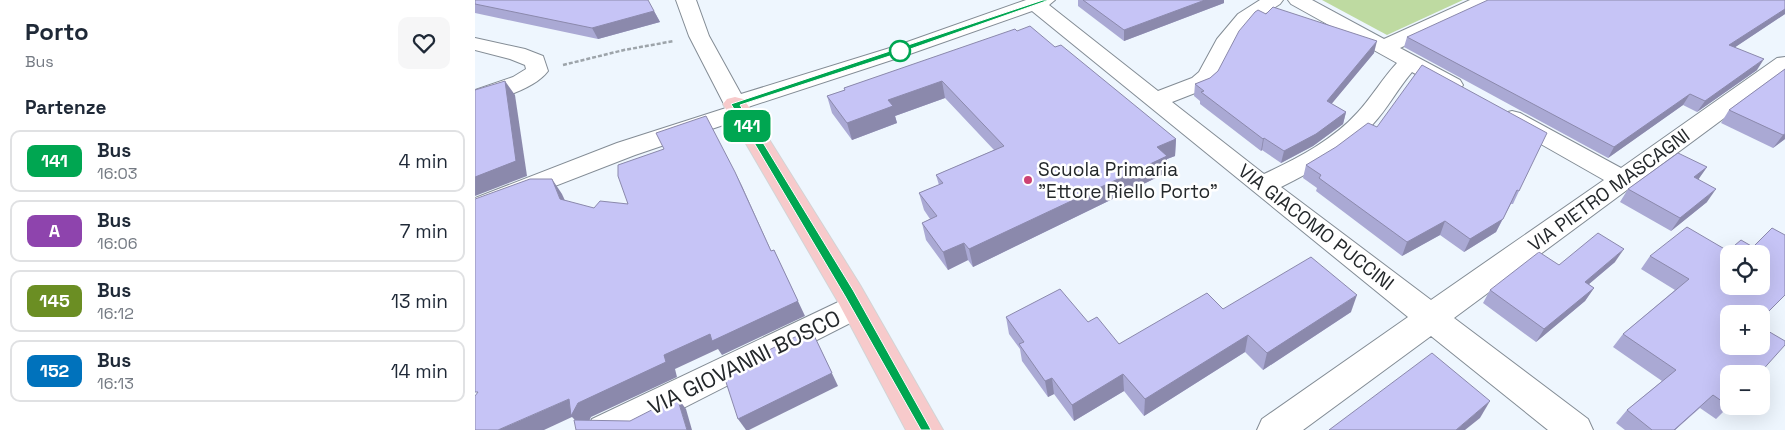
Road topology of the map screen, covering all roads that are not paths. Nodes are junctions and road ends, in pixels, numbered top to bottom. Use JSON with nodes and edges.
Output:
{"nodes":[{"id":1,"x":686,"y":0,"type":"edge"},
{"id":2,"x":1273,"y":0,"type":"edge"},
{"id":3,"x":1298,"y":0,"type":"edge"},
{"id":4,"x":1486,"y":0,"type":"edge"},
{"id":5,"x":1040,"y":2,"type":"edge"},
{"id":6,"x":475,"y":44,"type":"edge"},
{"id":7,"x":1384,"y":47,"type":"junction"},
{"id":8,"x":1410,"y":62,"type":"junction"},
{"id":9,"x":1778,"y":75,"type":"edge"},
{"id":10,"x":1469,"y":94,"type":"edge"},
{"id":11,"x":485,"y":95,"type":"edge"},
{"id":12,"x":1156,"y":100,"type":"junction"},
{"id":13,"x":737,"y":108,"type":"junction"},
{"id":14,"x":1495,"y":109,"type":"edge"},
{"id":15,"x":1622,"y":179,"type":"junction"},
{"id":16,"x":1262,"y":186,"type":"junction"},
{"id":17,"x":475,"y":208,"type":"edge"},
{"id":18,"x":855,"y":306,"type":"junction"},
{"id":19,"x":1433,"y":318,"type":"junction"},
{"id":20,"x":605,"y":430,"type":"edge"},
{"id":21,"x":925,"y":430,"type":"edge"},
{"id":22,"x":1275,"y":430,"type":"edge"},
{"id":23,"x":1575,"y":430,"type":"edge"}],
"edges":[{"from":1,"to":13,"type":"street"},
{"from":2,"to":12,"type":"street"},
{"from":3,"to":7,"type":"street"},
{"from":4,"to":7,"type":"street"},
{"from":5,"to":12,"type":"street","name":"VIA GIACOMO PUCCINI"},
{"from":5,"to":13,"type":"street"},
{"from":6,"to":11,"type":"street"},
{"from":7,"to":8,"type":"street"},
{"from":8,"to":10,"type":"street"},
{"from":8,"to":16,"type":"street"},
{"from":9,"to":15,"type":"street","name":"VIA PIETRO MASCAGNI"},
{"from":12,"to":16,"type":"street","name":"VIA GIACOMO PUCCINI"},
{"from":13,"to":17,"type":"street"},
{"from":13,"to":18,"type":"main road"},
{"from":14,"to":15,"type":"street"},
{"from":15,"to":19,"type":"street","name":"VIA PIETRO MASCAGNI"},
{"from":16,"to":19,"type":"street","name":"VIA GIACOMO PUCCINI"},
{"from":18,"to":20,"type":"street","name":"VIA GIOVANNI BOSCO"},
{"from":18,"to":21,"type":"main road"},
{"from":19,"to":22,"type":"street","name":"VIA PIETRO MASCAGNI"},
{"from":19,"to":23,"type":"street","name":"VIA GIACOMO PUCCINI"}]}
